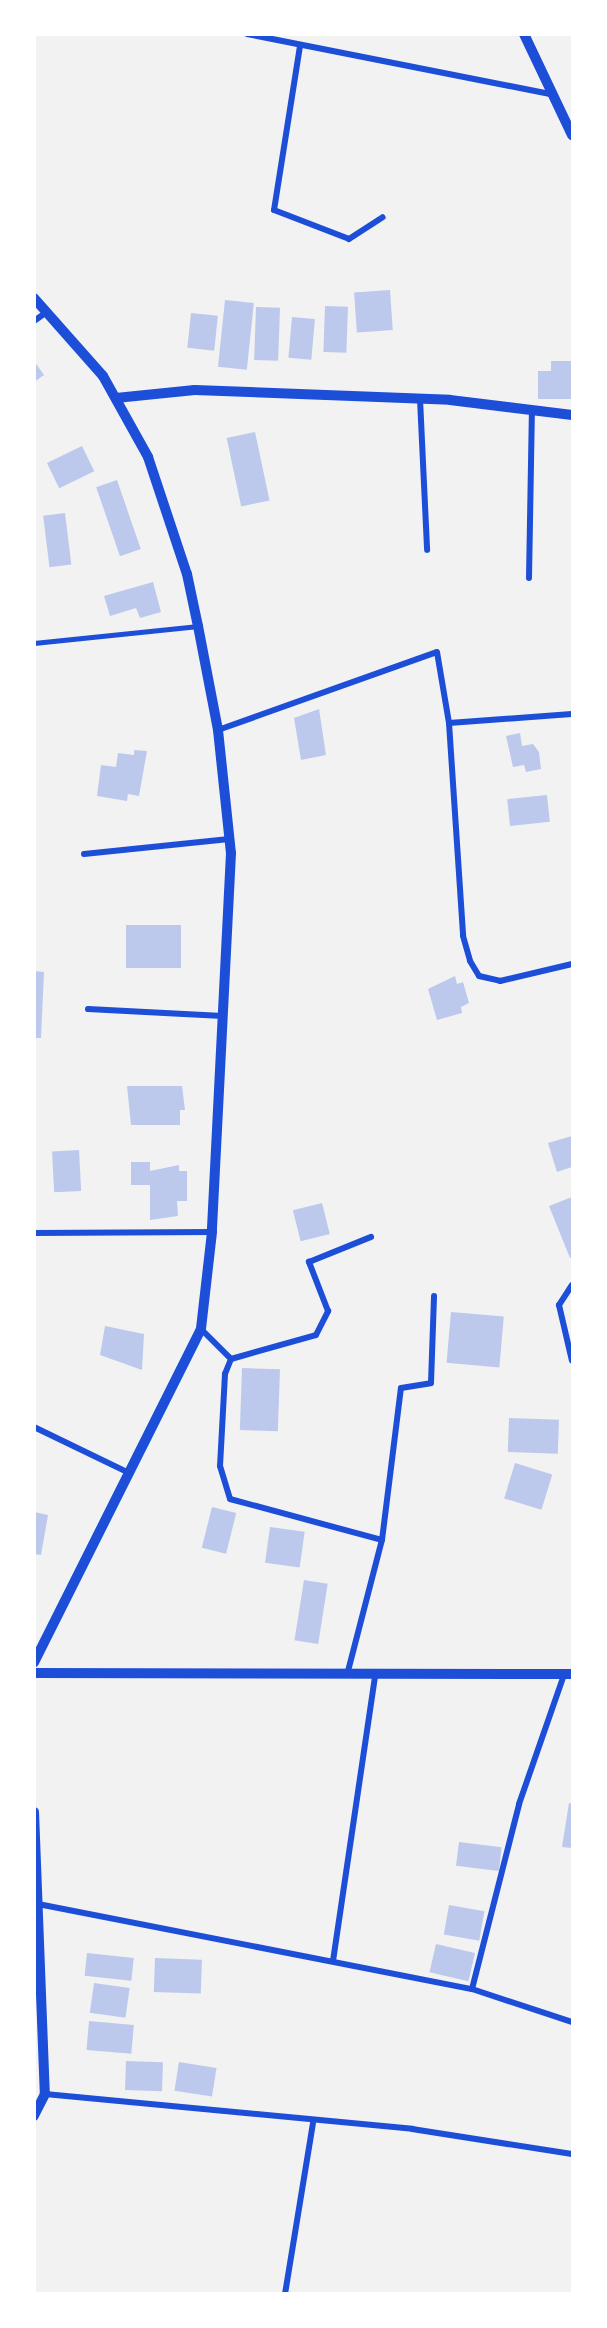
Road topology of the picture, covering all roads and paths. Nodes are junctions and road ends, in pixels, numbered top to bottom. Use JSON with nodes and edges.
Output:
{"nodes":[{"id":1,"x":247,"y":34,"type":"edge"},
{"id":2,"x":524,"y":34,"type":"edge"},
{"id":3,"x":300,"y":46,"type":"junction"},
{"id":4,"x":550,"y":94,"type":"junction"},
{"id":5,"x":573,"y":135,"type":"edge"},
{"id":6,"x":383,"y":217,"type":"dead end"},
{"id":7,"x":34,"y":298,"type":"edge"},
{"id":8,"x":47,"y":312,"type":"junction"},
{"id":9,"x":34,"y":321,"type":"edge"},
{"id":10,"x":116,"y":398,"type":"junction"},
{"id":11,"x":420,"y":399,"type":"junction"},
{"id":12,"x":532,"y":410,"type":"junction"},
{"id":13,"x":573,"y":416,"type":"edge"},
{"id":14,"x":427,"y":550,"type":"dead end"},
{"id":15,"x":529,"y":578,"type":"dead end"},
{"id":16,"x":198,"y":626,"type":"junction"},
{"id":17,"x":34,"y":644,"type":"edge"},
{"id":18,"x":573,"y":714,"type":"edge"},
{"id":19,"x":449,"y":723,"type":"junction"},
{"id":20,"x":218,"y":730,"type":"junction"},
{"id":21,"x":229,"y":839,"type":"junction"},
{"id":22,"x":84,"y":854,"type":"dead end"},
{"id":23,"x":573,"y":964,"type":"edge"},
{"id":24,"x":88,"y":1009,"type":"dead end"},
{"id":25,"x":223,"y":1016,"type":"junction"},
{"id":26,"x":212,"y":1232,"type":"junction"},
{"id":27,"x":34,"y":1233,"type":"edge"},
{"id":28,"x":371,"y":1238,"type":"dead end"},
{"id":29,"x":573,"y":1286,"type":"edge"},
{"id":30,"x":434,"y":1296,"type":"dead end"},
{"id":31,"x":201,"y":1329,"type":"junction"},
{"id":32,"x":231,"y":1359,"type":"junction"},
{"id":33,"x":573,"y":1361,"type":"edge"},
{"id":34,"x":34,"y":1427,"type":"edge"},
{"id":35,"x":129,"y":1473,"type":"junction"},
{"id":36,"x":382,"y":1540,"type":"junction"},
{"id":37,"x":34,"y":1662,"type":"edge"},
{"id":38,"x":34,"y":1673,"type":"edge"},
{"id":39,"x":347,"y":1675,"type":"junction"},
{"id":40,"x":375,"y":1675,"type":"junction"},
{"id":41,"x":568,"y":1675,"type":"edge"},
{"id":42,"x":34,"y":1812,"type":"edge"},
{"id":43,"x":38,"y":1904,"type":"junction"},
{"id":44,"x":333,"y":1961,"type":"junction"},
{"id":45,"x":37,"y":1968,"type":"edge"},
{"id":46,"x":472,"y":1989,"type":"junction"},
{"id":47,"x":573,"y":2022,"type":"edge"},
{"id":48,"x":45,"y":2094,"type":"junction"},
{"id":49,"x":34,"y":2116,"type":"edge"},
{"id":50,"x":313,"y":2123,"type":"junction"},
{"id":51,"x":573,"y":2154,"type":"edge"},
{"id":52,"x":285,"y":2294,"type":"edge"}],
"edges":[{"from":1,"to":3,"type":"street"},
{"from":2,"to":4,"type":"street"},
{"from":3,"to":4,"type":"street"},
{"from":3,"to":6,"type":"street"},
{"from":4,"to":5,"type":"street"},
{"from":7,"to":8,"type":"street"},
{"from":8,"to":9,"type":"street"},
{"from":8,"to":10,"type":"street"},
{"from":10,"to":11,"type":"street"},
{"from":10,"to":16,"type":"street"},
{"from":11,"to":12,"type":"street"},
{"from":11,"to":14,"type":"street"},
{"from":12,"to":13,"type":"street"},
{"from":12,"to":15,"type":"street"},
{"from":16,"to":17,"type":"lane"},
{"from":16,"to":20,"type":"street"},
{"from":18,"to":19,"type":"street"},
{"from":19,"to":20,"type":"street"},
{"from":19,"to":23,"type":"street"},
{"from":20,"to":21,"type":"street"},
{"from":21,"to":22,"type":"street"},
{"from":21,"to":25,"type":"street"},
{"from":24,"to":25,"type":"street"},
{"from":25,"to":26,"type":"street"},
{"from":26,"to":27,"type":"street"},
{"from":26,"to":31,"type":"street"},
{"from":28,"to":32,"type":"street"},
{"from":29,"to":33,"type":"street"},
{"from":30,"to":36,"type":"street"},
{"from":31,"to":32,"type":"street"},
{"from":31,"to":35,"type":"street"},
{"from":32,"to":36,"type":"street"},
{"from":34,"to":35,"type":"street"},
{"from":35,"to":37,"type":"street"},
{"from":36,"to":39,"type":"street"},
{"from":38,"to":39,"type":"street"},
{"from":39,"to":40,"type":"street"},
{"from":40,"to":41,"type":"street"},
{"from":40,"to":44,"type":"street"},
{"from":41,"to":46,"type":"street"},
{"from":42,"to":43,"type":"street"},
{"from":43,"to":44,"type":"street"},
{"from":43,"to":45,"type":"street"},
{"from":44,"to":46,"type":"street"},
{"from":45,"to":48,"type":"street"},
{"from":46,"to":47,"type":"street"},
{"from":48,"to":49,"type":"street"},
{"from":48,"to":50,"type":"street"},
{"from":50,"to":51,"type":"street"},
{"from":50,"to":52,"type":"street"}]}
